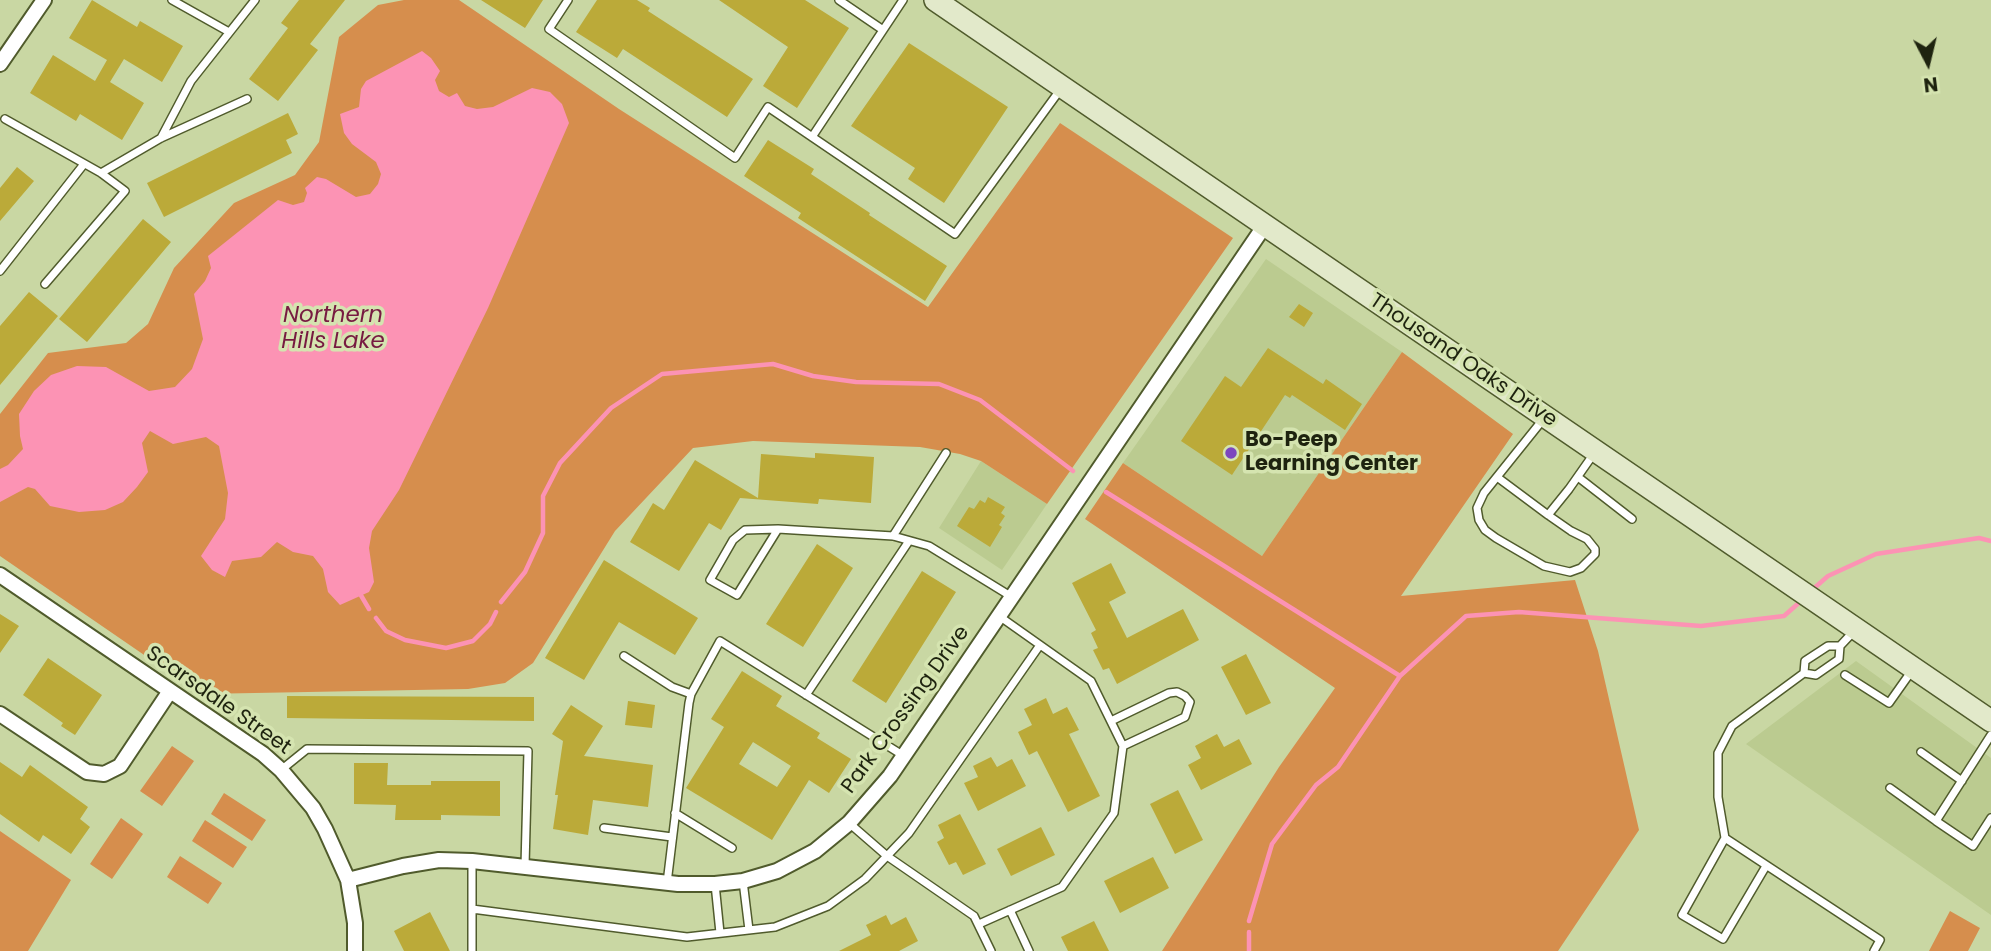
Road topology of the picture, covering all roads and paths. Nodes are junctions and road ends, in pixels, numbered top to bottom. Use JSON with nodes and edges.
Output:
{"nodes":[{"id":1,"x":44,"y":0,"type":"edge"},
{"id":2,"x":172,"y":0,"type":"edge"},
{"id":3,"x":255,"y":0,"type":"edge"},
{"id":4,"x":568,"y":0,"type":"edge"},
{"id":5,"x":839,"y":0,"type":"edge"},
{"id":6,"x":903,"y":0,"type":"edge"},
{"id":7,"x":935,"y":0,"type":"edge"},
{"id":8,"x":883,"y":30,"type":"junction"},
{"id":9,"x":229,"y":32,"type":"junction"},
{"id":10,"x":0,"y":64,"type":"edge"},
{"id":11,"x":1062,"y":87,"type":"junction"},
{"id":12,"x":247,"y":99,"type":"dead end"},
{"id":13,"x":5,"y":119,"type":"dead end"},
{"id":14,"x":812,"y":137,"type":"junction"},
{"id":15,"x":161,"y":138,"type":"junction"},
{"id":16,"x":85,"y":164,"type":"junction"},
{"id":17,"x":101,"y":173,"type":"junction"},
{"id":18,"x":1265,"y":225,"type":"junction"},
{"id":19,"x":0,"y":271,"type":"edge"},
{"id":20,"x":45,"y":284,"type":"dead end"},
{"id":21,"x":1545,"y":417,"type":"junction"},
{"id":22,"x":1596,"y":451,"type":"junction"},
{"id":23,"x":946,"y":453,"type":"dead end"},
{"id":24,"x":1497,"y":477,"type":"junction"},
{"id":25,"x":1578,"y":477,"type":"junction"},
{"id":26,"x":1548,"y":515,"type":"junction"},
{"id":27,"x":1632,"y":519,"type":"dead end"},
{"id":28,"x":778,"y":529,"type":"junction"},
{"id":29,"x":893,"y":536,"type":"junction"},
{"id":30,"x":909,"y":541,"type":"junction"},
{"id":31,"x":0,"y":575,"type":"edge"},
{"id":32,"x":1012,"y":597,"type":"junction"},
{"id":33,"x":999,"y":616,"type":"junction"},
{"id":34,"x":1851,"y":626,"type":"junction"},
{"id":35,"x":1040,"y":645,"type":"junction"},
{"id":36,"x":1840,"y":646,"type":"junction"},
{"id":37,"x":624,"y":656,"type":"dead end"},
{"id":38,"x":1914,"y":668,"type":"junction"},
{"id":39,"x":1804,"y":673,"type":"junction"},
{"id":40,"x":1844,"y":675,"type":"dead end"},
{"id":41,"x":170,"y":691,"type":"junction"},
{"id":42,"x":691,"y":694,"type":"junction"},
{"id":43,"x":806,"y":695,"type":"junction"},
{"id":44,"x":0,"y":714,"type":"edge"},
{"id":45,"x":1111,"y":721,"type":"junction"},
{"id":46,"x":1991,"y":721,"type":"edge"},
{"id":47,"x":1991,"y":735,"type":"edge"},
{"id":48,"x":1123,"y":746,"type":"junction"},
{"id":49,"x":1921,"y":752,"type":"dead end"},
{"id":50,"x":904,"y":756,"type":"junction"},
{"id":51,"x":281,"y":770,"type":"junction"},
{"id":52,"x":1962,"y":781,"type":"junction"},
{"id":53,"x":1890,"y":788,"type":"dead end"},
{"id":54,"x":675,"y":813,"type":"junction"},
{"id":55,"x":1991,"y":818,"type":"edge"},
{"id":56,"x":1937,"y":821,"type":"junction"},
{"id":57,"x":849,"y":823,"type":"junction"},
{"id":58,"x":604,"y":828,"type":"dead end"},
{"id":59,"x":673,"y":837,"type":"junction"},
{"id":60,"x":1725,"y":838,"type":"junction"},
{"id":61,"x":732,"y":848,"type":"dead end"},
{"id":62,"x":887,"y":856,"type":"junction"},
{"id":63,"x":472,"y":861,"type":"junction"},
{"id":64,"x":525,"y":866,"type":"junction"},
{"id":65,"x":1766,"y":866,"type":"junction"},
{"id":66,"x":348,"y":880,"type":"junction"},
{"id":67,"x":743,"y":881,"type":"junction"},
{"id":68,"x":667,"y":883,"type":"junction"},
{"id":69,"x":715,"y":884,"type":"junction"},
{"id":70,"x":472,"y":909,"type":"junction"},
{"id":71,"x":1010,"y":910,"type":"junction"},
{"id":72,"x":979,"y":924,"type":"junction"},
{"id":73,"x":749,"y":930,"type":"junction"},
{"id":74,"x":720,"y":933,"type":"junction"},
{"id":75,"x":355,"y":951,"type":"edge"},
{"id":76,"x":472,"y":951,"type":"edge"},
{"id":77,"x":991,"y":951,"type":"edge"},
{"id":78,"x":1029,"y":951,"type":"edge"},
{"id":79,"x":1874,"y":951,"type":"edge"}],
"edges":[{"from":1,"to":10,"type":"street"},
{"from":2,"to":9,"type":"lane"},
{"from":3,"to":9,"type":"lane"},
{"from":4,"to":14,"type":"lane"},
{"from":5,"to":8,"type":"lane"},
{"from":6,"to":8,"type":"lane"},
{"from":7,"to":11,"type":"main road","name":"Thousand Oaks Drive"},
{"from":8,"to":14,"type":"lane"},
{"from":9,"to":15,"type":"lane"},
{"from":11,"to":14,"type":"lane"},
{"from":11,"to":18,"type":"main road","name":"Thousand Oaks Drive"},
{"from":12,"to":15,"type":"lane"},
{"from":13,"to":16,"type":"lane"},
{"from":15,"to":17,"type":"lane"},
{"from":16,"to":17,"type":"lane"},
{"from":16,"to":19,"type":"lane"},
{"from":17,"to":20,"type":"lane"},
{"from":18,"to":21,"type":"main road","name":"Thousand Oaks Drive"},
{"from":18,"to":32,"type":"street","name":"Park Crossing Drive"},
{"from":21,"to":22,"type":"main road","name":"Thousand Oaks Drive"},
{"from":21,"to":24,"type":"lane"},
{"from":22,"to":25,"type":"lane"},
{"from":22,"to":34,"type":"main road","name":"Thousand Oaks Drive"},
{"from":23,"to":29,"type":"lane"},
{"from":24,"to":26,"type":"lane"},
{"from":24,"to":26,"type":"lane"},
{"from":25,"to":26,"type":"lane"},
{"from":25,"to":27,"type":"lane"},
{"from":28,"to":28,"type":"lane"},
{"from":28,"to":29,"type":"lane"},
{"from":29,"to":30,"type":"lane"},
{"from":30,"to":32,"type":"lane"},
{"from":30,"to":43,"type":"lane"},
{"from":31,"to":41,"type":"street","name":"Scarsdale Street"},
{"from":32,"to":33,"type":"street","name":"Park Crossing Drive"},
{"from":33,"to":35,"type":"lane"},
{"from":33,"to":50,"type":"street","name":"Park Crossing Drive"},
{"from":34,"to":36,"type":"lane"},
{"from":34,"to":38,"type":"main road","name":"Thousand Oaks Drive"},
{"from":35,"to":45,"type":"lane"},
{"from":35,"to":62,"type":"lane"},
{"from":36,"to":39,"type":"lane"},
{"from":36,"to":39,"type":"lane"},
{"from":37,"to":42,"type":"lane"},
{"from":38,"to":40,"type":"lane"},
{"from":38,"to":46,"type":"main road","name":"Thousand Oaks Drive"},
{"from":39,"to":60,"type":"lane"},
{"from":41,"to":44,"type":"street"},
{"from":41,"to":51,"type":"street","name":"Scarsdale Street"},
{"from":42,"to":43,"type":"lane"},
{"from":42,"to":54,"type":"lane"},
{"from":43,"to":50,"type":"lane"},
{"from":45,"to":48,"type":"lane"},
{"from":45,"to":48,"type":"lane"},
{"from":47,"to":52,"type":"lane"},
{"from":48,"to":71,"type":"lane"},
{"from":49,"to":52,"type":"lane"},
{"from":50,"to":57,"type":"street","name":"Park Crossing Drive"},
{"from":51,"to":64,"type":"lane"},
{"from":51,"to":66,"type":"street","name":"Scarsdale Street"},
{"from":52,"to":56,"type":"lane"},
{"from":53,"to":56,"type":"lane"},
{"from":54,"to":59,"type":"lane"},
{"from":54,"to":61,"type":"lane"},
{"from":55,"to":56,"type":"lane"},
{"from":57,"to":62,"type":"lane"},
{"from":57,"to":67,"type":"street","name":"Park Crossing Drive"},
{"from":58,"to":59,"type":"lane"},
{"from":59,"to":68,"type":"lane"},
{"from":60,"to":65,"type":"lane"},
{"from":60,"to":65,"type":"lane"},
{"from":62,"to":72,"type":"lane"},
{"from":62,"to":73,"type":"lane"},
{"from":63,"to":64,"type":"street","name":"Park Crossing Drive"},
{"from":63,"to":66,"type":"street","name":"Park Crossing Drive"},
{"from":63,"to":70,"type":"lane"},
{"from":64,"to":68,"type":"street","name":"Park Crossing Drive"},
{"from":65,"to":79,"type":"lane"},
{"from":66,"to":75,"type":"street","name":"Scarsdale Street"},
{"from":67,"to":69,"type":"street","name":"Park Crossing Drive"},
{"from":67,"to":73,"type":"lane"},
{"from":68,"to":69,"type":"street","name":"Park Crossing Drive"},
{"from":69,"to":74,"type":"lane"},
{"from":70,"to":74,"type":"lane"},
{"from":70,"to":76,"type":"lane"},
{"from":71,"to":72,"type":"lane"},
{"from":71,"to":78,"type":"lane"},
{"from":72,"to":77,"type":"lane"},
{"from":73,"to":74,"type":"lane"}]}
